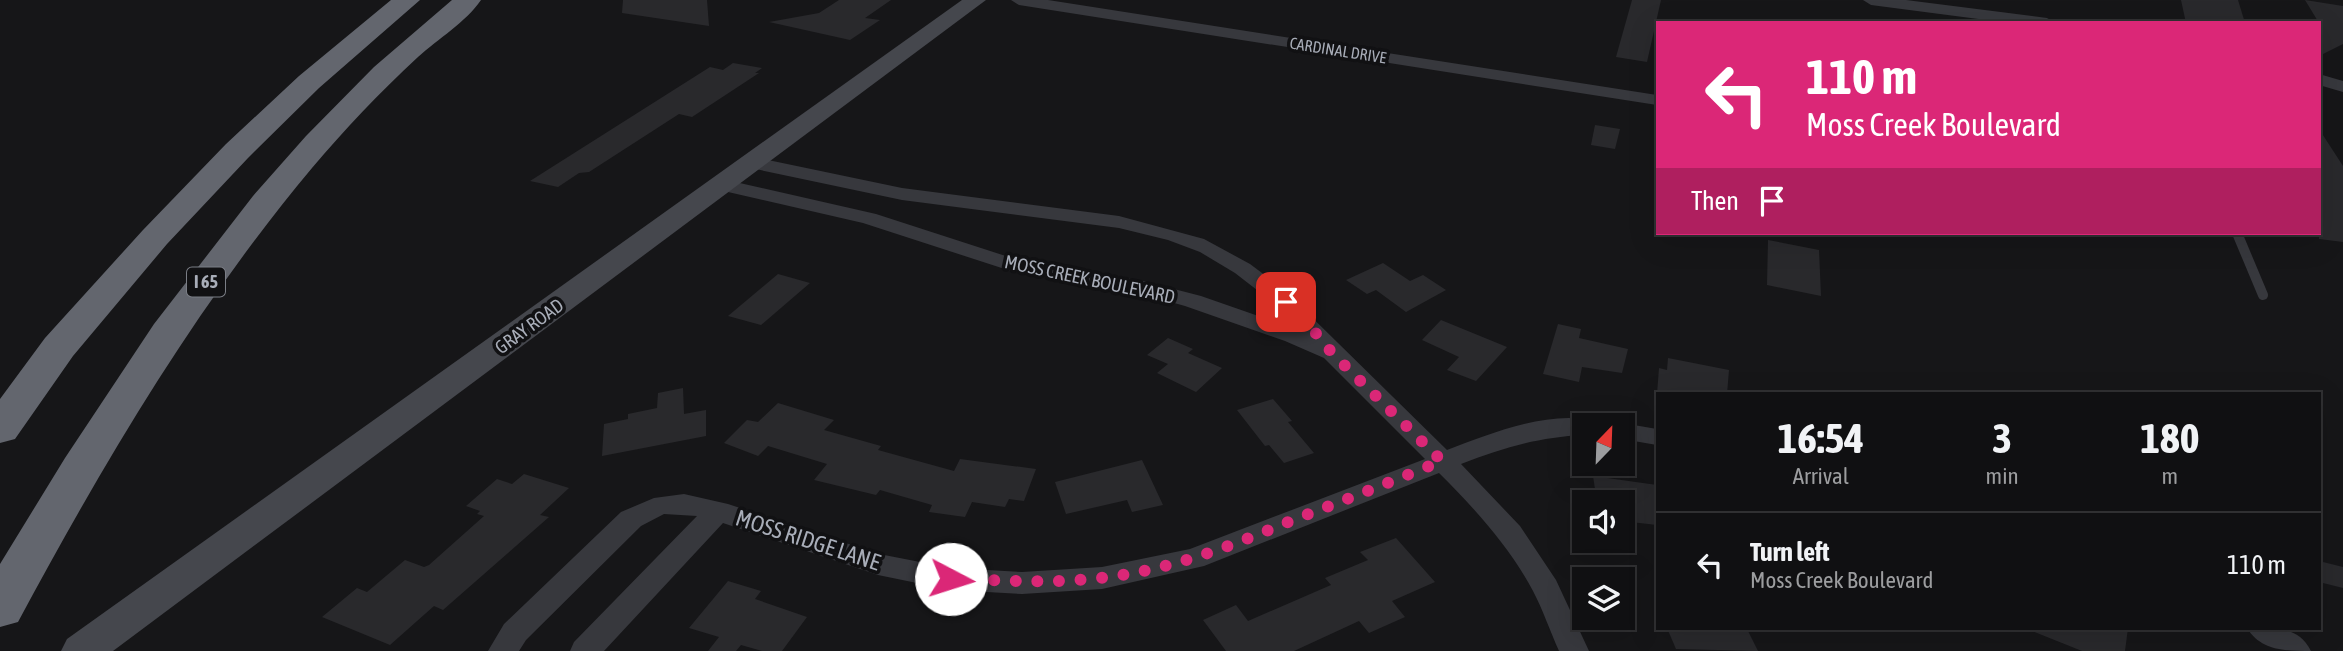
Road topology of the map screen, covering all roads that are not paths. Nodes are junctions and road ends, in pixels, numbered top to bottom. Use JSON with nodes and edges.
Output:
{"nodes":[{"id":1,"x":407,"y":0,"type":"edge"},
{"id":2,"x":468,"y":0,"type":"edge"},
{"id":3,"x":976,"y":0,"type":"edge"},
{"id":4,"x":1019,"y":0,"type":"edge"},
{"id":5,"x":1871,"y":0,"type":"edge"},
{"id":6,"x":2032,"y":21,"type":"edge"},
{"id":7,"x":2321,"y":80,"type":"edge"},
{"id":8,"x":2343,"y":87,"type":"edge"},
{"id":9,"x":1656,"y":100,"type":"edge"},
{"id":10,"x":753,"y":163,"type":"junction"},
{"id":11,"x":722,"y":185,"type":"junction"},
{"id":12,"x":2238,"y":235,"type":"edge"},
{"id":13,"x":2263,"y":295,"type":"dead end"},
{"id":14,"x":1332,"y":353,"type":"junction"},
{"id":15,"x":1572,"y":428,"type":"edge"},
{"id":16,"x":0,"y":429,"type":"edge"},
{"id":17,"x":1635,"y":433,"type":"edge"},
{"id":18,"x":1656,"y":437,"type":"edge"},
{"id":19,"x":1442,"y":461,"type":"junction"},
{"id":20,"x":718,"y":511,"type":"junction"},
{"id":21,"x":0,"y":608,"type":"edge"},
{"id":22,"x":2265,"y":630,"type":"edge"},
{"id":23,"x":82,"y":651,"type":"edge"},
{"id":24,"x":503,"y":651,"type":"edge"},
{"id":25,"x":585,"y":651,"type":"edge"},
{"id":26,"x":1574,"y":651,"type":"edge"},
{"id":27,"x":2296,"y":651,"type":"edge"}],
"edges":[{"from":1,"to":16,"type":"highway"},
{"from":2,"to":21,"type":"highway","number":"I 65"},
{"from":3,"to":10,"type":"street","name":"GRAY ROAD"},
{"from":4,"to":9,"type":"street","name":"CARDINAL DRIVE"},
{"from":5,"to":6,"type":"street"},
{"from":7,"to":8,"type":"street"},
{"from":10,"to":11,"type":"street","name":"GRAY ROAD"},
{"from":10,"to":14,"type":"street","name":"MOSS CREEK BOULEVARD"},
{"from":11,"to":14,"type":"street","name":"MOSS CREEK BOULEVARD"},
{"from":11,"to":23,"type":"street","name":"GRAY ROAD"},
{"from":12,"to":13,"type":"lane"},
{"from":14,"to":19,"type":"street","name":"MOSS CREEK BOULEVARD"},
{"from":15,"to":19,"type":"street","name":"MOSS RIDGE LANE"},
{"from":17,"to":18,"type":"street"},
{"from":19,"to":20,"type":"street","name":"MOSS RIDGE LANE"},
{"from":19,"to":26,"type":"street","name":"MOSS CREEK BOULEVARD"},
{"from":20,"to":24,"type":"street","name":"MOSS RIDGE LANE"},
{"from":20,"to":25,"type":"street","name":"MOSS RIDGE LANE"},
{"from":22,"to":27,"type":"street"}]}
